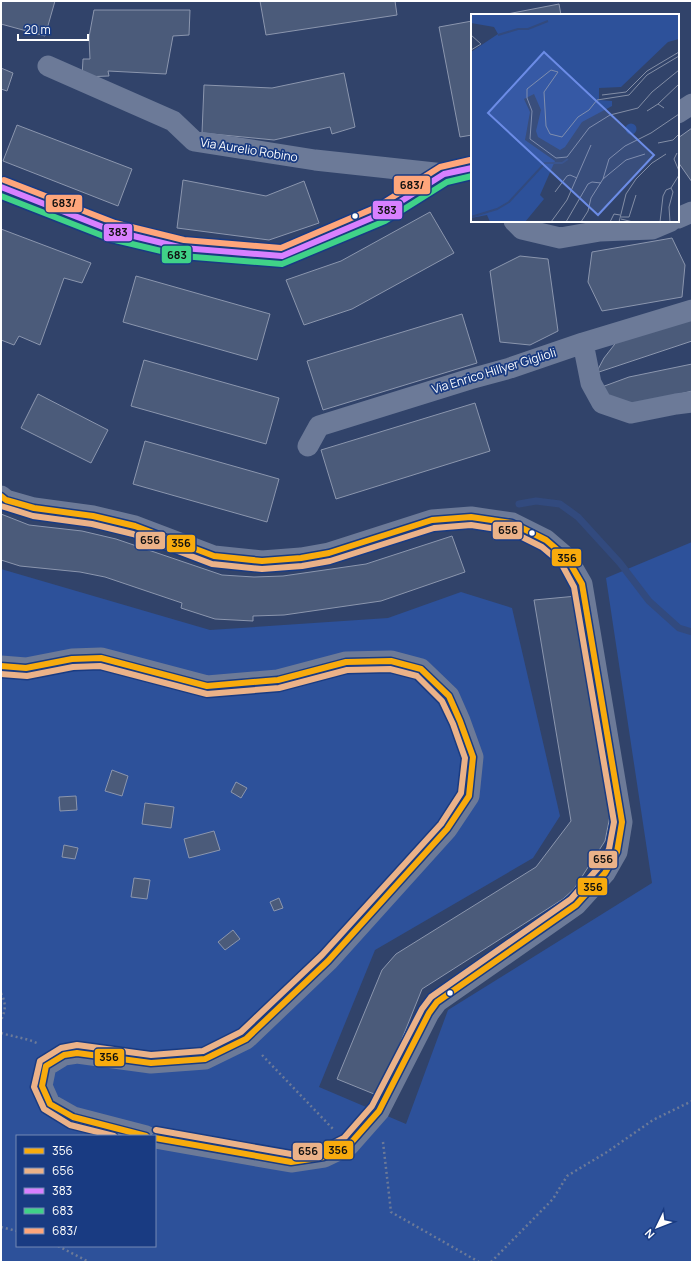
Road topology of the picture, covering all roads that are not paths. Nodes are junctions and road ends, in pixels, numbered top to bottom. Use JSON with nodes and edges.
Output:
{"nodes":[{"id":1,"x":48,"y":66,"type":"dead end"},
{"id":2,"x":692,"y":104,"type":"edge"},
{"id":3,"x":679,"y":112,"type":"edge"},
{"id":4,"x":471,"y":168,"type":"edge"},
{"id":5,"x":444,"y":174,"type":"junction"},
{"id":6,"x":1,"y":187,"type":"edge"},
{"id":7,"x":692,"y":212,"type":"edge"},
{"id":8,"x":679,"y":218,"type":"edge"},
{"id":9,"x":515,"y":222,"type":"edge"},
{"id":10,"x":669,"y":222,"type":"edge"},
{"id":11,"x":692,"y":310,"type":"edge"},
{"id":12,"x":583,"y":343,"type":"junction"},
{"id":13,"x":692,"y":402,"type":"edge"},
{"id":14,"x":308,"y":446,"type":"dead end"},
{"id":15,"x":1,"y":496,"type":"edge"},
{"id":16,"x":1,"y":666,"type":"edge"},
{"id":17,"x":142,"y":1135,"type":"edge"},
{"id":18,"x":156,"y":1138,"type":"edge"}],
"edges":[{"from":1,"to":5,"type":"street","name":"Via Aurelio Robino"},
{"from":2,"to":3,"type":"street"},
{"from":4,"to":5,"type":"street","name":"Via Aurelio Robino"},
{"from":5,"to":6,"type":"street","name":"Via Aurelio Robino"},
{"from":7,"to":8,"type":"street"},
{"from":9,"to":10,"type":"street"},
{"from":11,"to":12,"type":"street","name":"Via Enrico Hillyer Giglioli"},
{"from":12,"to":13,"type":"street"},
{"from":12,"to":14,"type":"street","name":"Via Enrico Hillyer Giglioli"},
{"from":15,"to":18,"type":"street"},
{"from":16,"to":17,"type":"street"}]}
